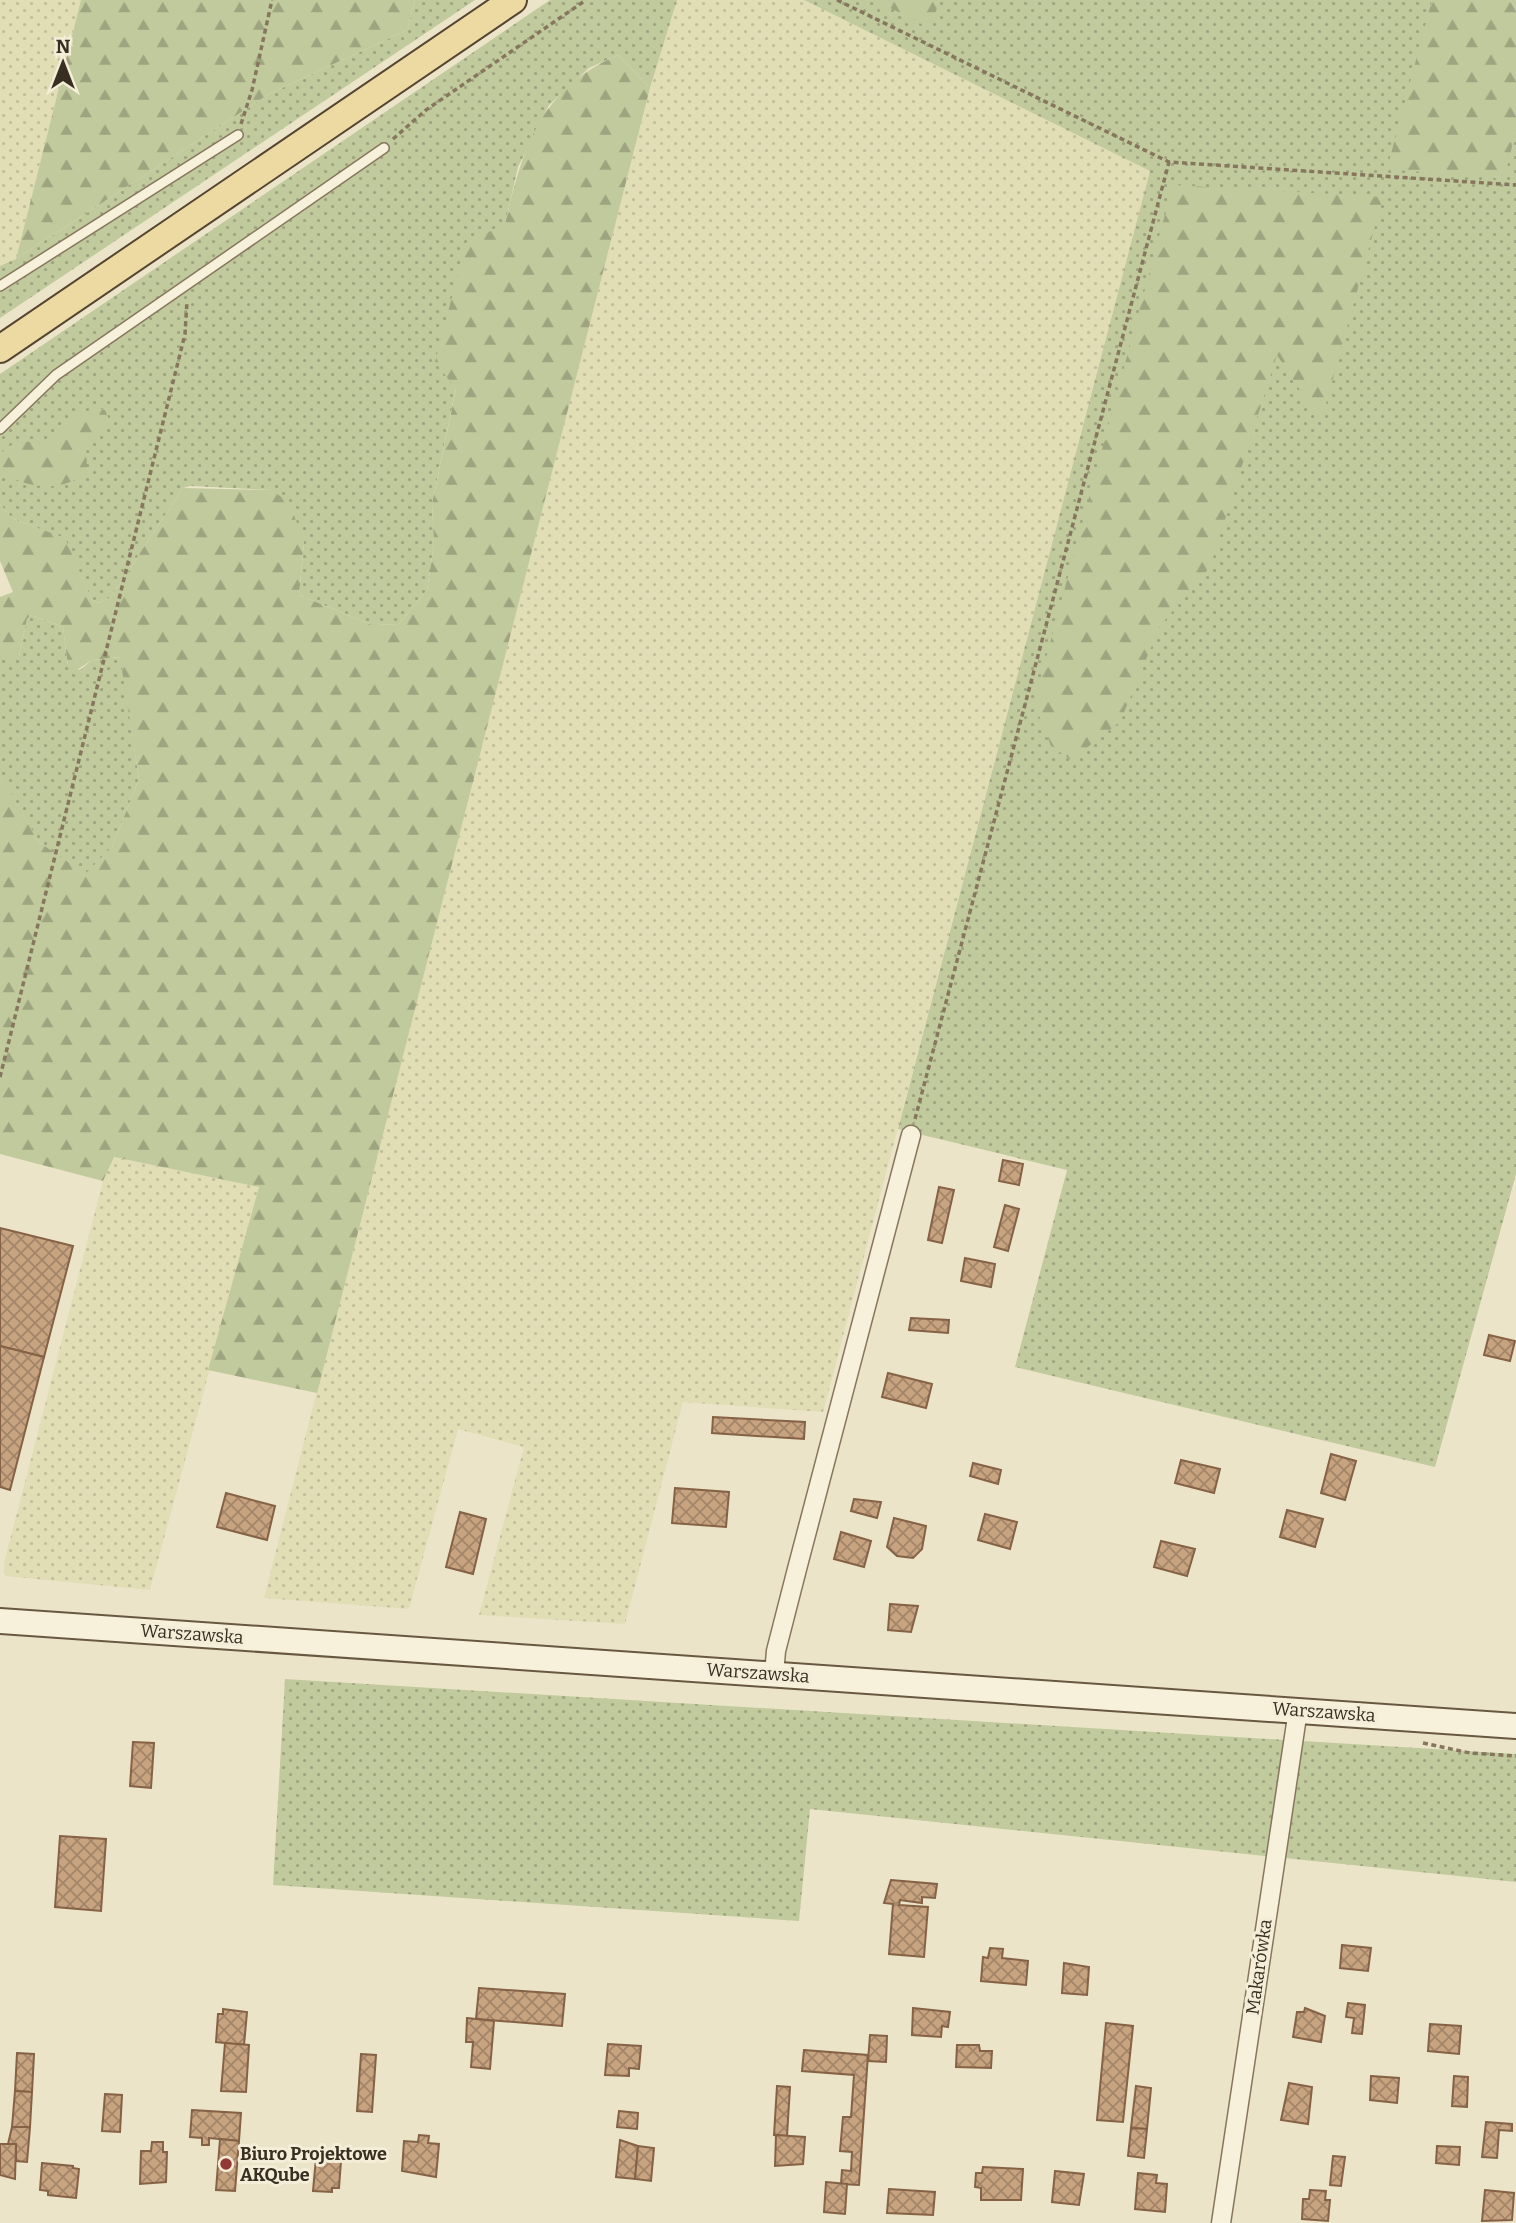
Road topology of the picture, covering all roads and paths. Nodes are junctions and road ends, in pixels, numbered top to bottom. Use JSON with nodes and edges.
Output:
{"nodes":[{"id":1,"x":272,"y":0,"type":"edge"},
{"id":2,"x":513,"y":0,"type":"edge"},
{"id":3,"x":586,"y":0,"type":"edge"},
{"id":4,"x":837,"y":0,"type":"edge"},
{"id":5,"x":238,"y":135,"type":"joint"},
{"id":6,"x":384,"y":148,"type":"joint"},
{"id":7,"x":1169,"y":162,"type":"junction"},
{"id":8,"x":1516,"y":185,"type":"edge"},
{"id":9,"x":188,"y":283,"type":"junction"},
{"id":10,"x":0,"y":286,"type":"edge"},
{"id":11,"x":0,"y":349,"type":"edge"},
{"id":12,"x":0,"y":429,"type":"edge"},
{"id":13,"x":0,"y":1077,"type":"edge"},
{"id":14,"x":911,"y":1135,"type":"joint"},
{"id":15,"x":0,"y":1621,"type":"edge"},
{"id":16,"x":774,"y":1674,"type":"junction"},
{"id":17,"x":1298,"y":1710,"type":"junction"},
{"id":18,"x":1516,"y":1726,"type":"edge"},
{"id":19,"x":1412,"y":1741,"type":"dead end"},
{"id":20,"x":1516,"y":1756,"type":"edge"},
{"id":21,"x":1222,"y":2223,"type":"edge"}],
"edges":[{"from":1,"to":5,"type":"path"},
{"from":2,"to":11,"type":"main road"},
{"from":3,"to":6,"type":"path"},
{"from":4,"to":7,"type":"path"},
{"from":5,"to":10,"type":"lane"},
{"from":6,"to":9,"type":"lane"},
{"from":7,"to":8,"type":"path"},
{"from":7,"to":14,"type":"path"},
{"from":9,"to":12,"type":"lane"},
{"from":9,"to":13,"type":"path"},
{"from":14,"to":16,"type":"street"},
{"from":15,"to":16,"type":"street","name":"Warszawska"},
{"from":16,"to":17,"type":"street","name":"Warszawska"},
{"from":17,"to":18,"type":"street","name":"Warszawska"},
{"from":17,"to":21,"type":"street","name":"Makarówka"},
{"from":19,"to":20,"type":"path"}]}
